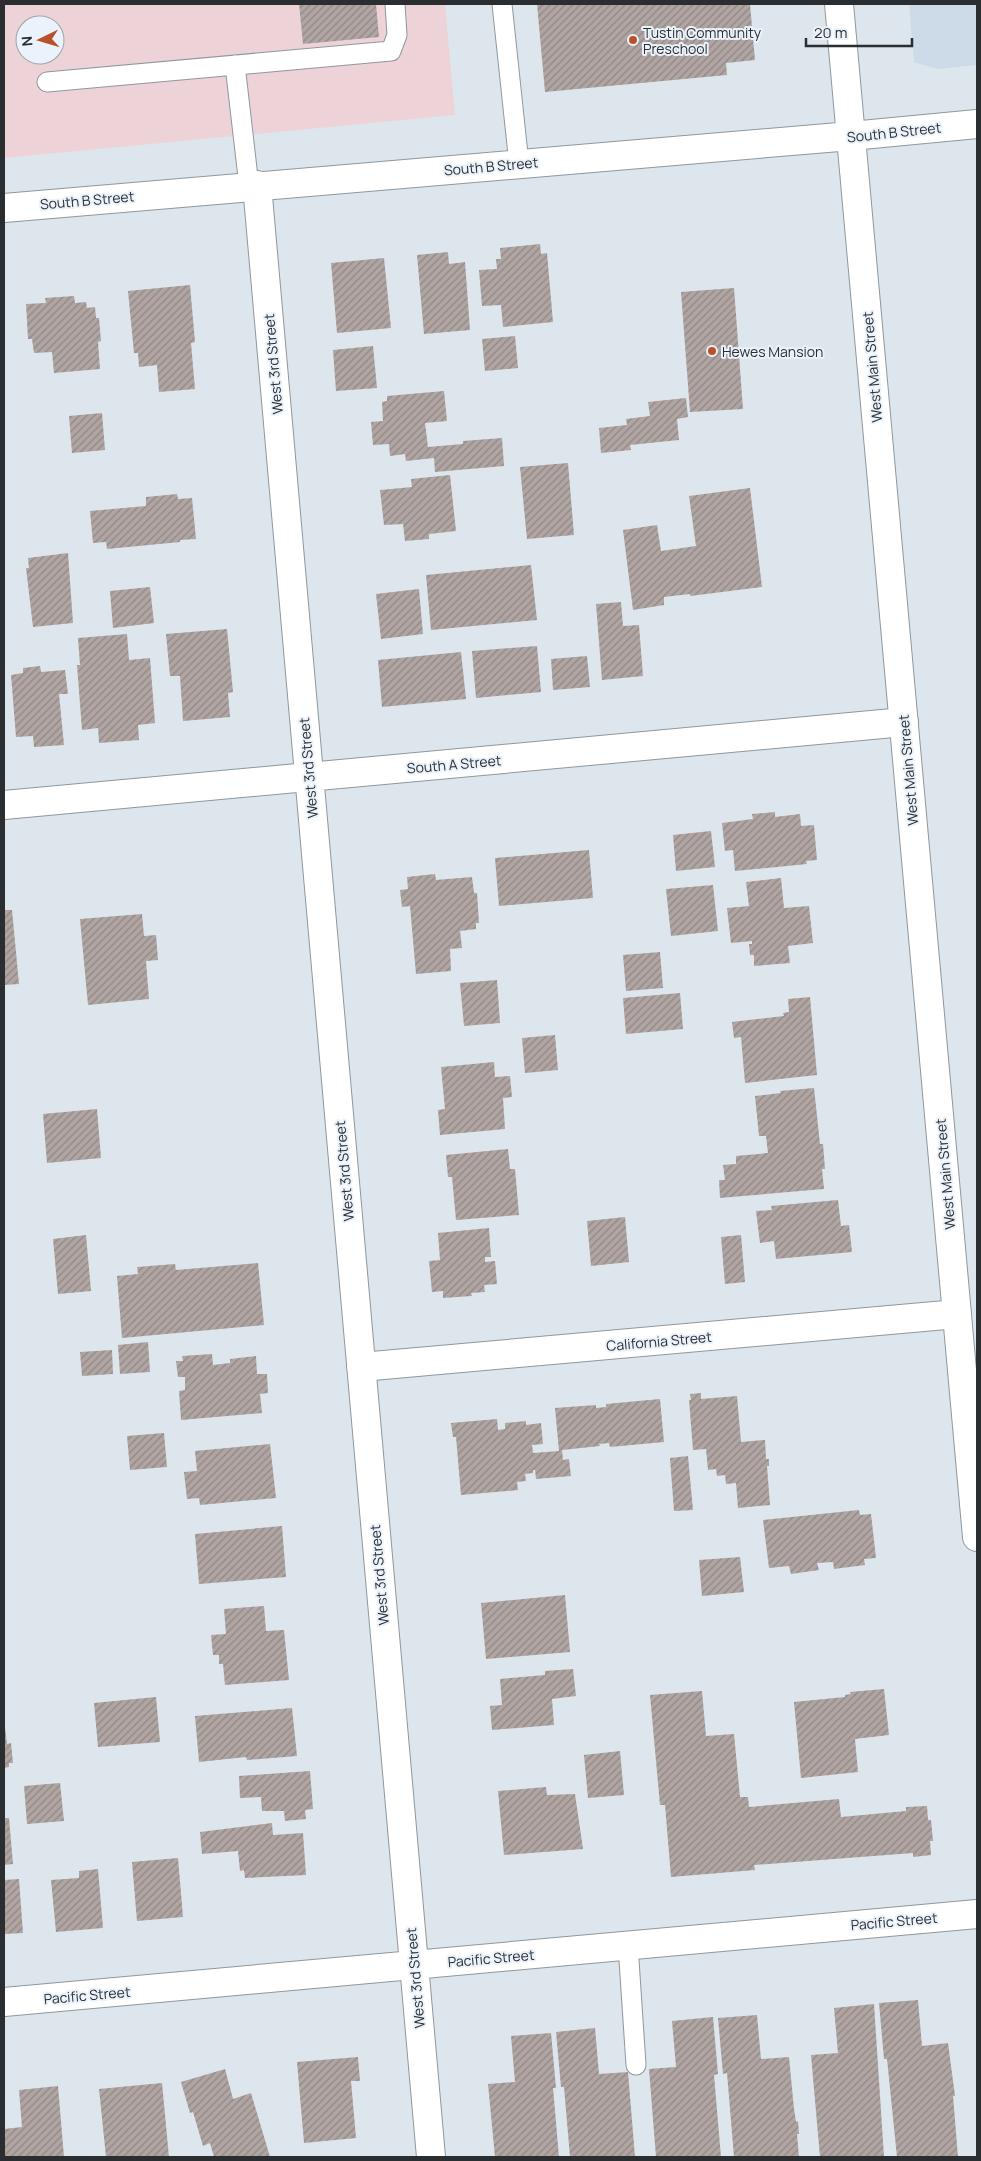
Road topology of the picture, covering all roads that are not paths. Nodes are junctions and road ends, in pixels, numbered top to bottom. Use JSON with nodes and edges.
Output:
{"nodes":[{"id":1,"x":395,"y":4,"type":"edge"},
{"id":2,"x":502,"y":4,"type":"edge"},
{"id":3,"x":839,"y":4,"type":"edge"},
{"id":4,"x":235,"y":65,"type":"junction"},
{"id":5,"x":46,"y":82,"type":"dead end"},
{"id":6,"x":977,"y":124,"type":"edge"},
{"id":7,"x":851,"y":136,"type":"junction"},
{"id":8,"x":519,"y":164,"type":"junction"},
{"id":9,"x":253,"y":185,"type":"junction"},
{"id":10,"x":4,"y":208,"type":"edge"},
{"id":11,"x":904,"y":722,"type":"junction"},
{"id":12,"x":309,"y":777,"type":"junction"},
{"id":13,"x":4,"y":805,"type":"edge"},
{"id":14,"x":957,"y":1314,"type":"junction"},
{"id":15,"x":361,"y":1367,"type":"junction"},
{"id":16,"x":977,"y":1537,"type":"edge"},
{"id":17,"x":977,"y":1914,"type":"edge"},
{"id":18,"x":628,"y":1945,"type":"junction"},
{"id":19,"x":414,"y":1965,"type":"junction"},
{"id":20,"x":4,"y":2002,"type":"edge"},
{"id":21,"x":636,"y":2065,"type":"dead end"},
{"id":22,"x":430,"y":2157,"type":"edge"}],
"edges":[{"from":1,"to":4,"type":"lane"},
{"from":2,"to":8,"type":"lane"},
{"from":3,"to":7,"type":"street","name":"West Main Street"},
{"from":4,"to":5,"type":"lane"},
{"from":4,"to":9,"type":"lane"},
{"from":6,"to":7,"type":"street","name":"South B Street"},
{"from":7,"to":8,"type":"street","name":"South B Street"},
{"from":7,"to":11,"type":"street","name":"West Main Street"},
{"from":8,"to":9,"type":"street","name":"South B Street"},
{"from":9,"to":10,"type":"street","name":"South B Street"},
{"from":9,"to":12,"type":"street","name":"West 3rd Street"},
{"from":11,"to":12,"type":"street","name":"South A Street"},
{"from":11,"to":14,"type":"street","name":"West Main Street"},
{"from":12,"to":13,"type":"street","name":"South A Street"},
{"from":12,"to":15,"type":"street","name":"West 3rd Street"},
{"from":14,"to":15,"type":"street","name":"California Street"},
{"from":14,"to":16,"type":"street","name":"West Main Street"},
{"from":15,"to":19,"type":"street","name":"West 3rd Street"},
{"from":17,"to":18,"type":"street","name":"Pacific Street"},
{"from":18,"to":19,"type":"street","name":"Pacific Street"},
{"from":18,"to":21,"type":"lane"},
{"from":19,"to":20,"type":"street","name":"Pacific Street"},
{"from":19,"to":22,"type":"street","name":"West 3rd Street"}]}
